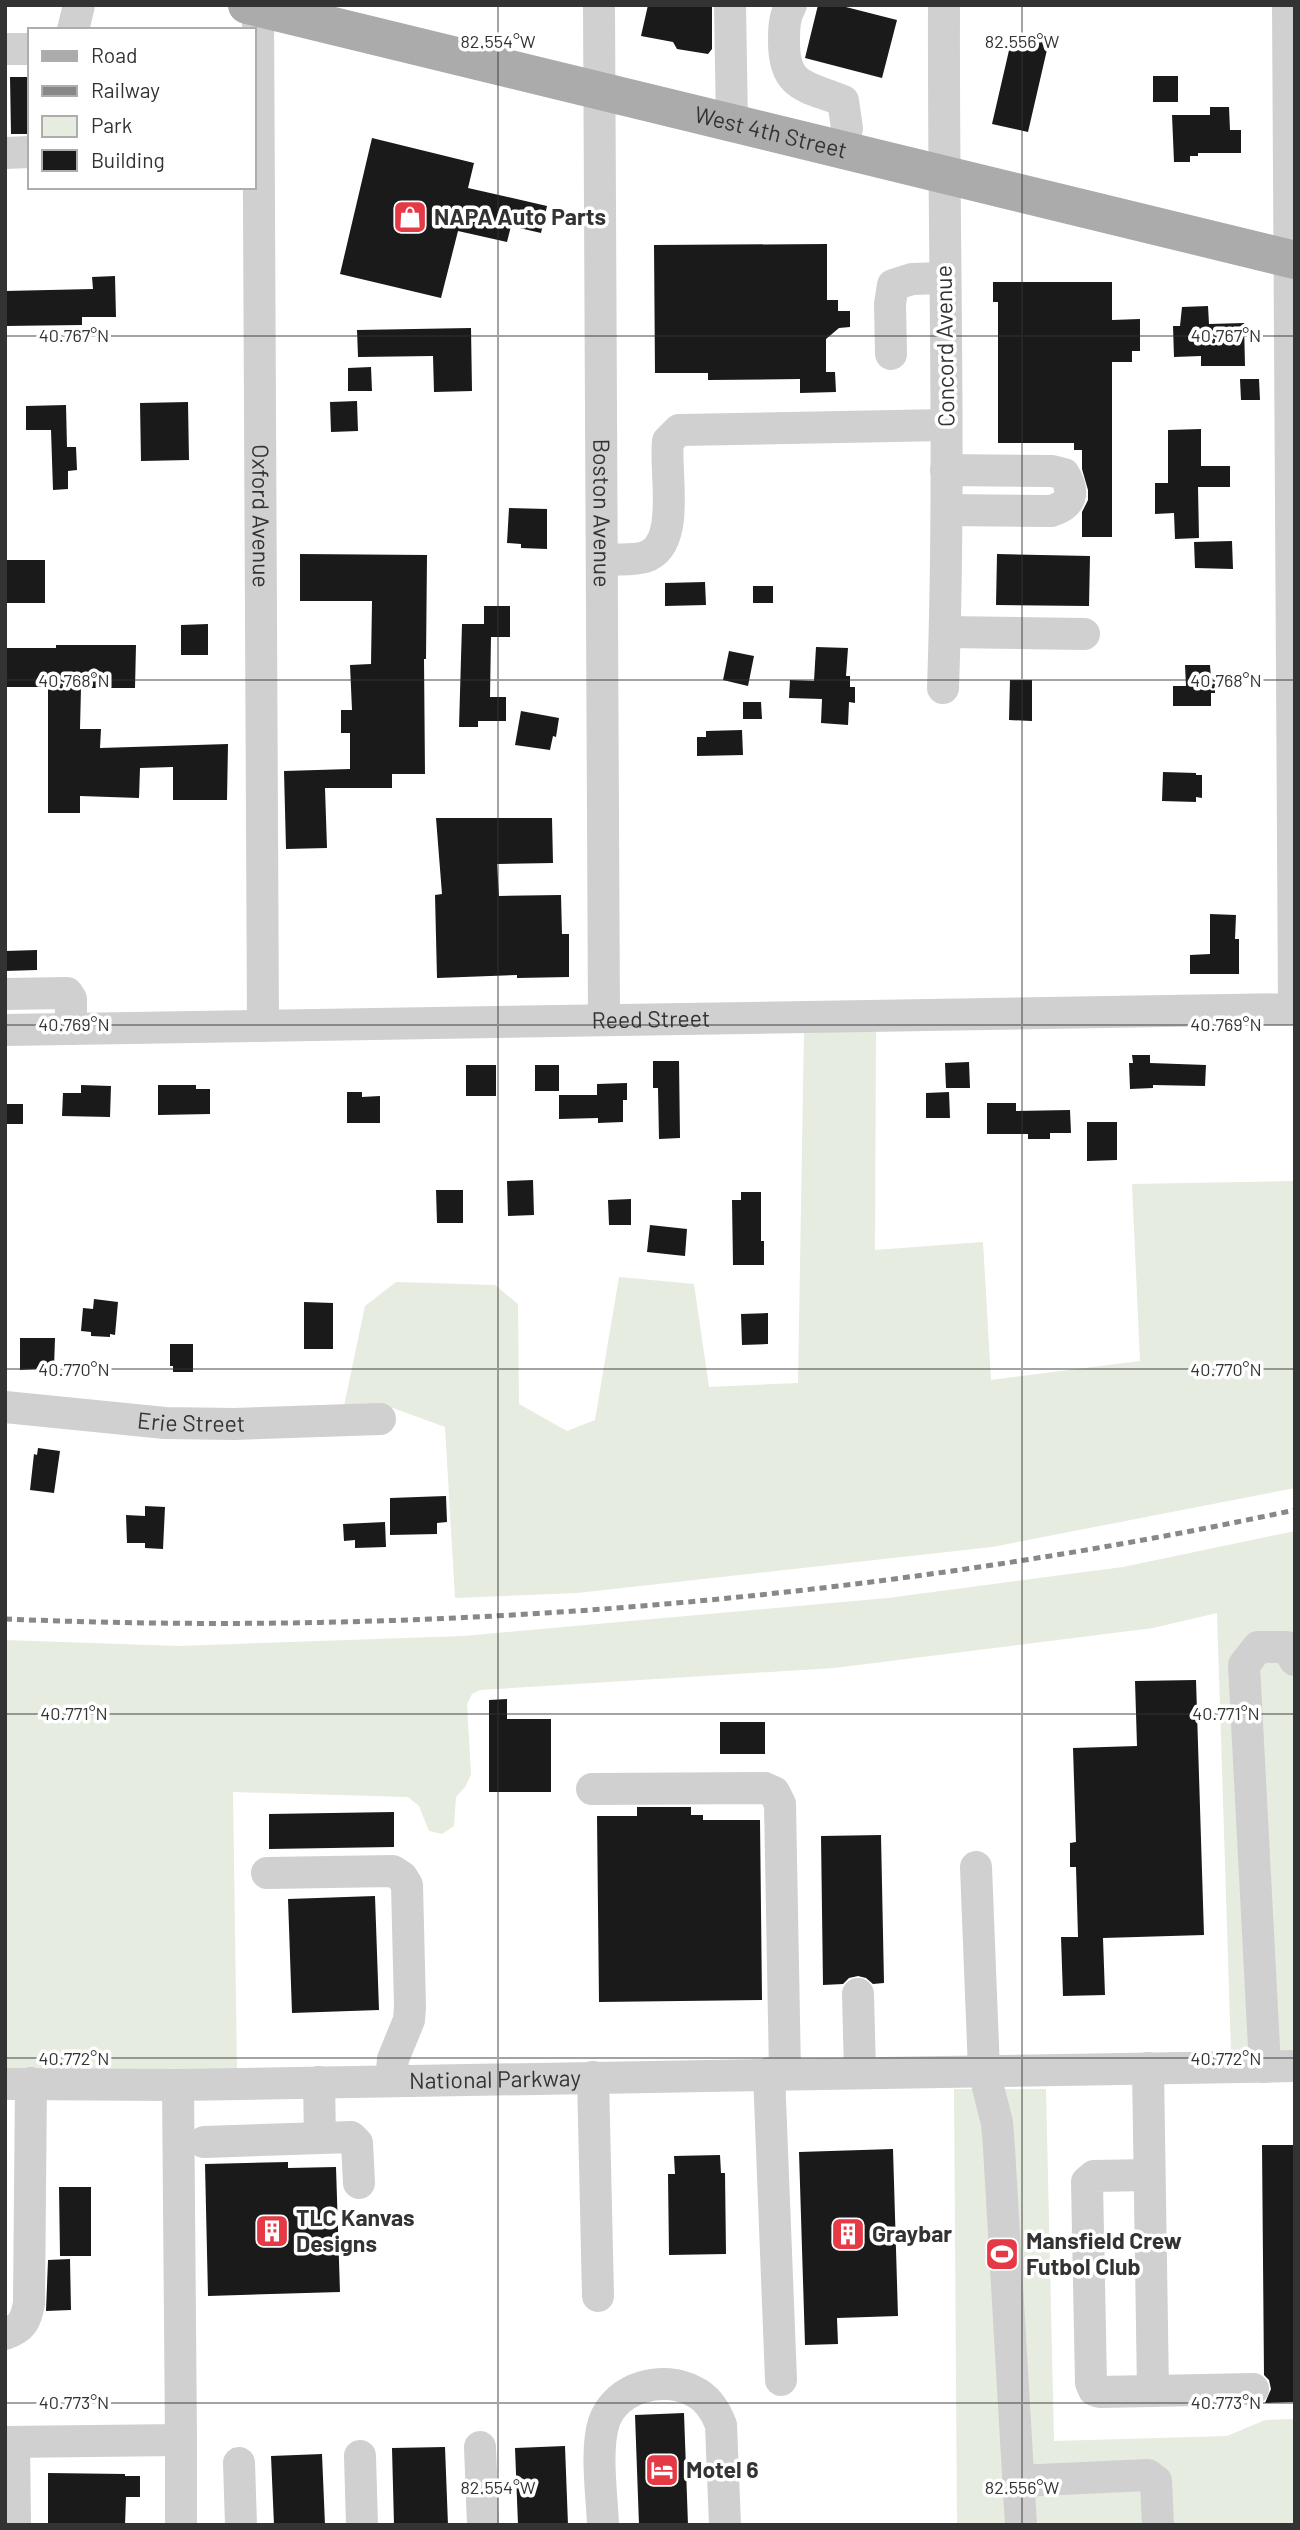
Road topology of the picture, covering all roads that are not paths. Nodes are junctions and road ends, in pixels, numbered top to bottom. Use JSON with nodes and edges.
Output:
{"nodes":[{"id":1,"x":79,"y":5,"type":"edge"},
{"id":2,"x":599,"y":5,"type":"edge"},
{"id":3,"x":730,"y":5,"type":"edge"},
{"id":4,"x":791,"y":5,"type":"edge"},
{"id":5,"x":944,"y":5,"type":"edge"},
{"id":6,"x":1288,"y":5,"type":"edge"},
{"id":7,"x":254,"y":6,"type":"edge"},
{"id":8,"x":73,"y":28,"type":"edge"},
{"id":9,"x":254,"y":28,"type":"edge"},
{"id":10,"x":5,"y":49,"type":"edge"},
{"id":11,"x":28,"y":49,"type":"edge"},
{"id":12,"x":1292,"y":82,"type":"edge"},
{"id":13,"x":599,"y":91,"type":"junction"},
{"id":14,"x":732,"y":123,"type":"junction"},
{"id":15,"x":843,"y":150,"type":"junction"},
{"id":16,"x":28,"y":152,"type":"edge"},
{"id":17,"x":5,"y":153,"type":"edge"},
{"id":18,"x":944,"y":175,"type":"junction"},
{"id":19,"x":256,"y":189,"type":"edge"},
{"id":20,"x":1292,"y":259,"type":"edge"},
{"id":21,"x":944,"y":278,"type":"junction"},
{"id":22,"x":1292,"y":325,"type":"edge"},
{"id":23,"x":891,"y":354,"type":"dead end"},
{"id":24,"x":946,"y":425,"type":"junction"},
{"id":25,"x":947,"y":470,"type":"junction"},
{"id":26,"x":947,"y":510,"type":"junction"},
{"id":27,"x":601,"y":559,"type":"junction"},
{"id":28,"x":945,"y":632,"type":"junction"},
{"id":29,"x":1084,"y":634,"type":"dead end"},
{"id":30,"x":943,"y":688,"type":"dead end"},
{"id":31,"x":5,"y":994,"type":"edge"},
{"id":32,"x":1294,"y":1009,"type":"edge"},
{"id":33,"x":604,"y":1020,"type":"junction"},
{"id":34,"x":263,"y":1026,"type":"junction"},
{"id":35,"x":71,"y":1029,"type":"junction"},
{"id":36,"x":5,"y":1030,"type":"edge"},
{"id":37,"x":5,"y":1407,"type":"edge"},
{"id":38,"x":380,"y":1419,"type":"dead end"},
{"id":39,"x":1295,"y":1660,"type":"edge"},
{"id":40,"x":592,"y":1789,"type":"dead end"},
{"id":41,"x":976,"y":1867,"type":"dead end"},
{"id":42,"x":267,"y":1874,"type":"dead end"},
{"id":43,"x":858,"y":1994,"type":"dead end"},
{"id":44,"x":1280,"y":2067,"type":"edge"},
{"id":45,"x":1148,"y":2068,"type":"junction"},
{"id":46,"x":984,"y":2071,"type":"junction"},
{"id":47,"x":860,"y":2072,"type":"junction"},
{"id":48,"x":777,"y":2073,"type":"junction"},
{"id":49,"x":593,"y":2077,"type":"junction"},
{"id":50,"x":391,"y":2081,"type":"junction"},
{"id":51,"x":319,"y":2082,"type":"junction"},
{"id":52,"x":18,"y":2084,"type":"edge"},
{"id":53,"x":178,"y":2085,"type":"junction"},
{"id":54,"x":320,"y":2138,"type":"junction"},
{"id":55,"x":204,"y":2142,"type":"dead end"},
{"id":56,"x":1149,"y":2175,"type":"junction"},
{"id":57,"x":359,"y":2183,"type":"dead end"},
{"id":58,"x":598,"y":2296,"type":"dead end"},
{"id":59,"x":5,"y":2334,"type":"edge"},
{"id":60,"x":782,"y":2380,"type":"dead end"},
{"id":61,"x":1253,"y":2389,"type":"dead end"},
{"id":62,"x":1153,"y":2391,"type":"junction"},
{"id":63,"x":181,"y":2440,"type":"junction"},
{"id":64,"x":10,"y":2442,"type":"edge"},
{"id":65,"x":480,"y":2447,"type":"dead end"},
{"id":66,"x":360,"y":2456,"type":"dead end"},
{"id":67,"x":239,"y":2463,"type":"dead end"},
{"id":68,"x":1018,"y":2480,"type":"junction"},
{"id":69,"x":15,"y":2525,"type":"edge"},
{"id":70,"x":181,"y":2525,"type":"edge"},
{"id":71,"x":241,"y":2525,"type":"edge"},
{"id":72,"x":362,"y":2525,"type":"edge"},
{"id":73,"x":483,"y":2525,"type":"edge"},
{"id":74,"x":603,"y":2525,"type":"edge"},
{"id":75,"x":725,"y":2525,"type":"edge"},
{"id":76,"x":1021,"y":2525,"type":"edge"},
{"id":77,"x":1157,"y":2525,"type":"edge"}],
"edges":[{"from":1,"to":8,"type":"street"},
{"from":2,"to":13,"type":"street","name":"Boston Avenue"},
{"from":3,"to":14,"type":"street"},
{"from":4,"to":15,"type":"street"},
{"from":5,"to":18,"type":"street","name":"Concord Avenue"},
{"from":6,"to":12,"type":"street"},
{"from":7,"to":9,"type":"street","name":"Oxford Avenue"},
{"from":7,"to":13,"type":"main road","name":"West 4th Street"},
{"from":10,"to":11,"type":"street"},
{"from":12,"to":20,"type":"street"},
{"from":13,"to":14,"type":"main road","name":"West 4th Street"},
{"from":13,"to":27,"type":"street","name":"Boston Avenue"},
{"from":14,"to":15,"type":"main road","name":"West 4th Street"},
{"from":15,"to":18,"type":"main road","name":"West 4th Street"},
{"from":16,"to":17,"type":"street"},
{"from":18,"to":20,"type":"main road","name":"West 4th Street"},
{"from":18,"to":21,"type":"street","name":"Concord Avenue"},
{"from":19,"to":34,"type":"street","name":"Oxford Avenue"},
{"from":20,"to":22,"type":"street"},
{"from":21,"to":23,"type":"street"},
{"from":21,"to":24,"type":"street","name":"Concord Avenue"},
{"from":22,"to":32,"type":"street"},
{"from":24,"to":25,"type":"street","name":"Concord Avenue"},
{"from":24,"to":27,"type":"street"},
{"from":25,"to":26,"type":"street","name":"Concord Avenue"},
{"from":25,"to":26,"type":"street"},
{"from":26,"to":28,"type":"street","name":"Concord Avenue"},
{"from":27,"to":33,"type":"street","name":"Boston Avenue"},
{"from":28,"to":29,"type":"street"},
{"from":28,"to":30,"type":"street","name":"Concord Avenue"},
{"from":31,"to":35,"type":"street"},
{"from":32,"to":33,"type":"street","name":"Reed Street"},
{"from":33,"to":34,"type":"street","name":"Reed Street"},
{"from":34,"to":35,"type":"street","name":"Reed Street"},
{"from":35,"to":36,"type":"street","name":"Reed Street"},
{"from":37,"to":38,"type":"street","name":"Erie Street"},
{"from":39,"to":44,"type":"street"},
{"from":40,"to":48,"type":"street"},
{"from":41,"to":46,"type":"street"},
{"from":42,"to":50,"type":"street"},
{"from":43,"to":47,"type":"street"},
{"from":44,"to":45,"type":"street","name":"National Parkway"},
{"from":45,"to":46,"type":"street","name":"National Parkway"},
{"from":45,"to":56,"type":"street"},
{"from":46,"to":47,"type":"street","name":"National Parkway"},
{"from":46,"to":68,"type":"street"},
{"from":47,"to":48,"type":"street","name":"National Parkway"},
{"from":48,"to":49,"type":"street","name":"National Parkway"},
{"from":48,"to":60,"type":"street"},
{"from":49,"to":50,"type":"street","name":"National Parkway"},
{"from":49,"to":58,"type":"street"},
{"from":50,"to":51,"type":"street","name":"National Parkway"},
{"from":51,"to":53,"type":"street","name":"National Parkway"},
{"from":51,"to":54,"type":"street"},
{"from":52,"to":53,"type":"street","name":"National Parkway"},
{"from":52,"to":59,"type":"street"},
{"from":53,"to":63,"type":"street"},
{"from":54,"to":55,"type":"street"},
{"from":54,"to":57,"type":"street"},
{"from":56,"to":62,"type":"street"},
{"from":56,"to":62,"type":"street"},
{"from":61,"to":62,"type":"street"},
{"from":63,"to":64,"type":"street"},
{"from":63,"to":70,"type":"street"},
{"from":64,"to":69,"type":"street"},
{"from":65,"to":73,"type":"street"},
{"from":66,"to":72,"type":"street"},
{"from":67,"to":71,"type":"street"},
{"from":68,"to":76,"type":"street"},
{"from":68,"to":77,"type":"street"},
{"from":74,"to":75,"type":"street"}]}
